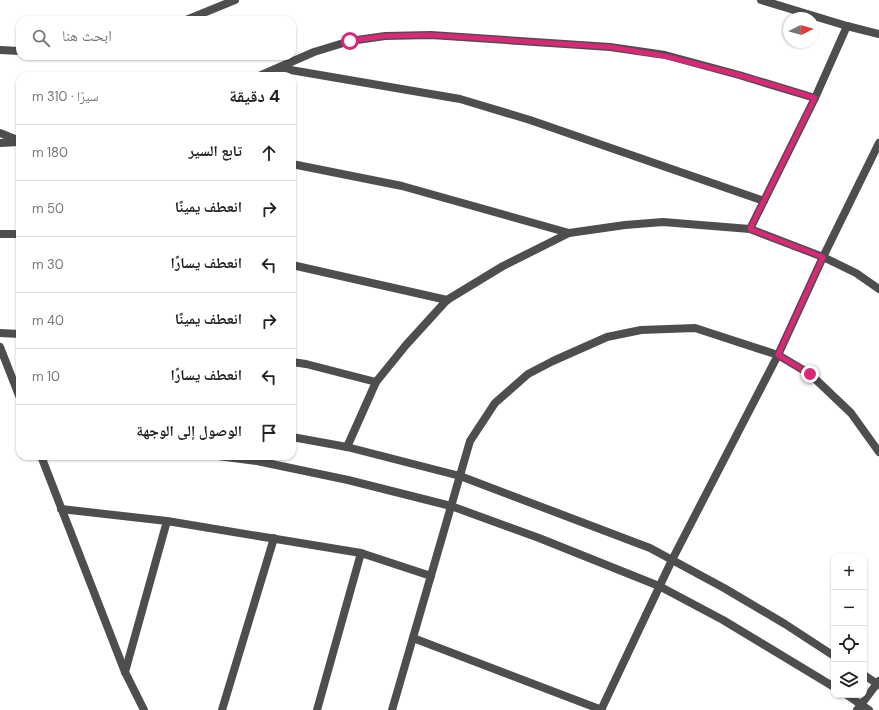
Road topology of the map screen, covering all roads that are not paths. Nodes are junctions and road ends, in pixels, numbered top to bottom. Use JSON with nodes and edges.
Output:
{"nodes":[{"id":1,"x":235,"y":0,"type":"edge"},
{"id":2,"x":761,"y":0,"type":"edge"},
{"id":3,"x":196,"y":16,"type":"edge"},
{"id":4,"x":847,"y":26,"type":"junction"},
{"id":5,"x":879,"y":34,"type":"edge"},
{"id":6,"x":0,"y":50,"type":"edge"},
{"id":7,"x":16,"y":51,"type":"edge"},
{"id":8,"x":279,"y":68,"type":"junction"},
{"id":9,"x":269,"y":72,"type":"edge"},
{"id":10,"x":815,"y":98,"type":"junction"},
{"id":11,"x":0,"y":133,"type":"edge"},
{"id":12,"x":16,"y":140,"type":"edge"},
{"id":13,"x":16,"y":142,"type":"edge"},
{"id":14,"x":0,"y":143,"type":"edge"},
{"id":15,"x":879,"y":143,"type":"edge"},
{"id":16,"x":296,"y":165,"type":"edge"},
{"id":17,"x":764,"y":201,"type":"junction"},
{"id":18,"x":750,"y":229,"type":"junction"},
{"id":19,"x":569,"y":233,"type":"junction"},
{"id":20,"x":0,"y":234,"type":"edge"},
{"id":21,"x":16,"y":234,"type":"edge"},
{"id":22,"x":823,"y":257,"type":"junction"},
{"id":23,"x":296,"y":266,"type":"edge"},
{"id":24,"x":879,"y":289,"type":"edge"},
{"id":25,"x":447,"y":300,"type":"junction"},
{"id":26,"x":0,"y":333,"type":"edge"},
{"id":27,"x":16,"y":334,"type":"edge"},
{"id":28,"x":0,"y":347,"type":"edge"},
{"id":29,"x":778,"y":355,"type":"junction"},
{"id":30,"x":296,"y":363,"type":"edge"},
{"id":31,"x":376,"y":382,"type":"junction"},
{"id":32,"x":16,"y":388,"type":"edge"},
{"id":33,"x":296,"y":438,"type":"edge"},
{"id":34,"x":347,"y":447,"type":"junction"},
{"id":35,"x":879,"y":452,"type":"edge"},
{"id":36,"x":43,"y":460,"type":"edge"},
{"id":37,"x":249,"y":460,"type":"edge"},
{"id":38,"x":460,"y":476,"type":"junction"},
{"id":39,"x":451,"y":506,"type":"junction"},
{"id":40,"x":61,"y":509,"type":"junction"},
{"id":41,"x":167,"y":521,"type":"junction"},
{"id":42,"x":274,"y":538,"type":"junction"},
{"id":43,"x":362,"y":553,"type":"junction"},
{"id":44,"x":672,"y":560,"type":"junction"},
{"id":45,"x":431,"y":576,"type":"junction"},
{"id":46,"x":659,"y":586,"type":"junction"},
{"id":47,"x":413,"y":638,"type":"junction"},
{"id":48,"x":831,"y":654,"type":"edge"},
{"id":49,"x":125,"y":672,"type":"junction"},
{"id":50,"x":867,"y":677,"type":"edge"},
{"id":51,"x":878,"y":683,"type":"edge"},
{"id":52,"x":831,"y":685,"type":"edge"},
{"id":53,"x":850,"y":698,"type":"edge"},
{"id":54,"x":860,"y":707,"type":"edge"},
{"id":55,"x":144,"y":710,"type":"edge"},
{"id":56,"x":222,"y":710,"type":"edge"},
{"id":57,"x":317,"y":710,"type":"edge"},
{"id":58,"x":392,"y":710,"type":"edge"},
{"id":59,"x":602,"y":710,"type":"edge"},
{"id":60,"x":870,"y":710,"type":"edge"}],
"edges":[{"from":1,"to":3,"type":"street"},
{"from":2,"to":4,"type":"street"},
{"from":4,"to":5,"type":"street"},
{"from":4,"to":10,"type":"street"},
{"from":6,"to":7,"type":"street"},
{"from":8,"to":9,"type":"street"},
{"from":8,"to":10,"type":"street"},
{"from":8,"to":17,"type":"street"},
{"from":10,"to":17,"type":"street"},
{"from":11,"to":12,"type":"street"},
{"from":13,"to":14,"type":"street"},
{"from":15,"to":22,"type":"street"},
{"from":16,"to":19,"type":"street"},
{"from":17,"to":18,"type":"street"},
{"from":18,"to":19,"type":"street"},
{"from":18,"to":22,"type":"street"},
{"from":19,"to":25,"type":"street"},
{"from":20,"to":21,"type":"street"},
{"from":22,"to":24,"type":"street"},
{"from":22,"to":29,"type":"street"},
{"from":23,"to":25,"type":"street"},
{"from":25,"to":31,"type":"street"},
{"from":26,"to":27,"type":"street"},
{"from":28,"to":32,"type":"street"},
{"from":29,"to":35,"type":"street"},
{"from":29,"to":38,"type":"street"},
{"from":29,"to":44,"type":"street"},
{"from":30,"to":31,"type":"street"},
{"from":31,"to":34,"type":"street"},
{"from":33,"to":34,"type":"street"},
{"from":34,"to":38,"type":"street"},
{"from":36,"to":40,"type":"street"},
{"from":37,"to":39,"type":"street"},
{"from":38,"to":39,"type":"street"},
{"from":38,"to":44,"type":"street"},
{"from":39,"to":45,"type":"street"},
{"from":39,"to":46,"type":"street"},
{"from":40,"to":41,"type":"street"},
{"from":40,"to":49,"type":"street"},
{"from":41,"to":42,"type":"street"},
{"from":41,"to":49,"type":"street"},
{"from":42,"to":43,"type":"street"},
{"from":42,"to":56,"type":"street"},
{"from":43,"to":45,"type":"street"},
{"from":43,"to":57,"type":"street"},
{"from":44,"to":46,"type":"street"},
{"from":44,"to":48,"type":"street"},
{"from":45,"to":47,"type":"street"},
{"from":46,"to":52,"type":"street"},
{"from":46,"to":59,"type":"street"},
{"from":47,"to":58,"type":"street"},
{"from":47,"to":59,"type":"street"},
{"from":49,"to":55,"type":"street"},
{"from":50,"to":51,"type":"street"},
{"from":51,"to":54,"type":"street"},
{"from":53,"to":54,"type":"street"},
{"from":54,"to":60,"type":"street"}]}
